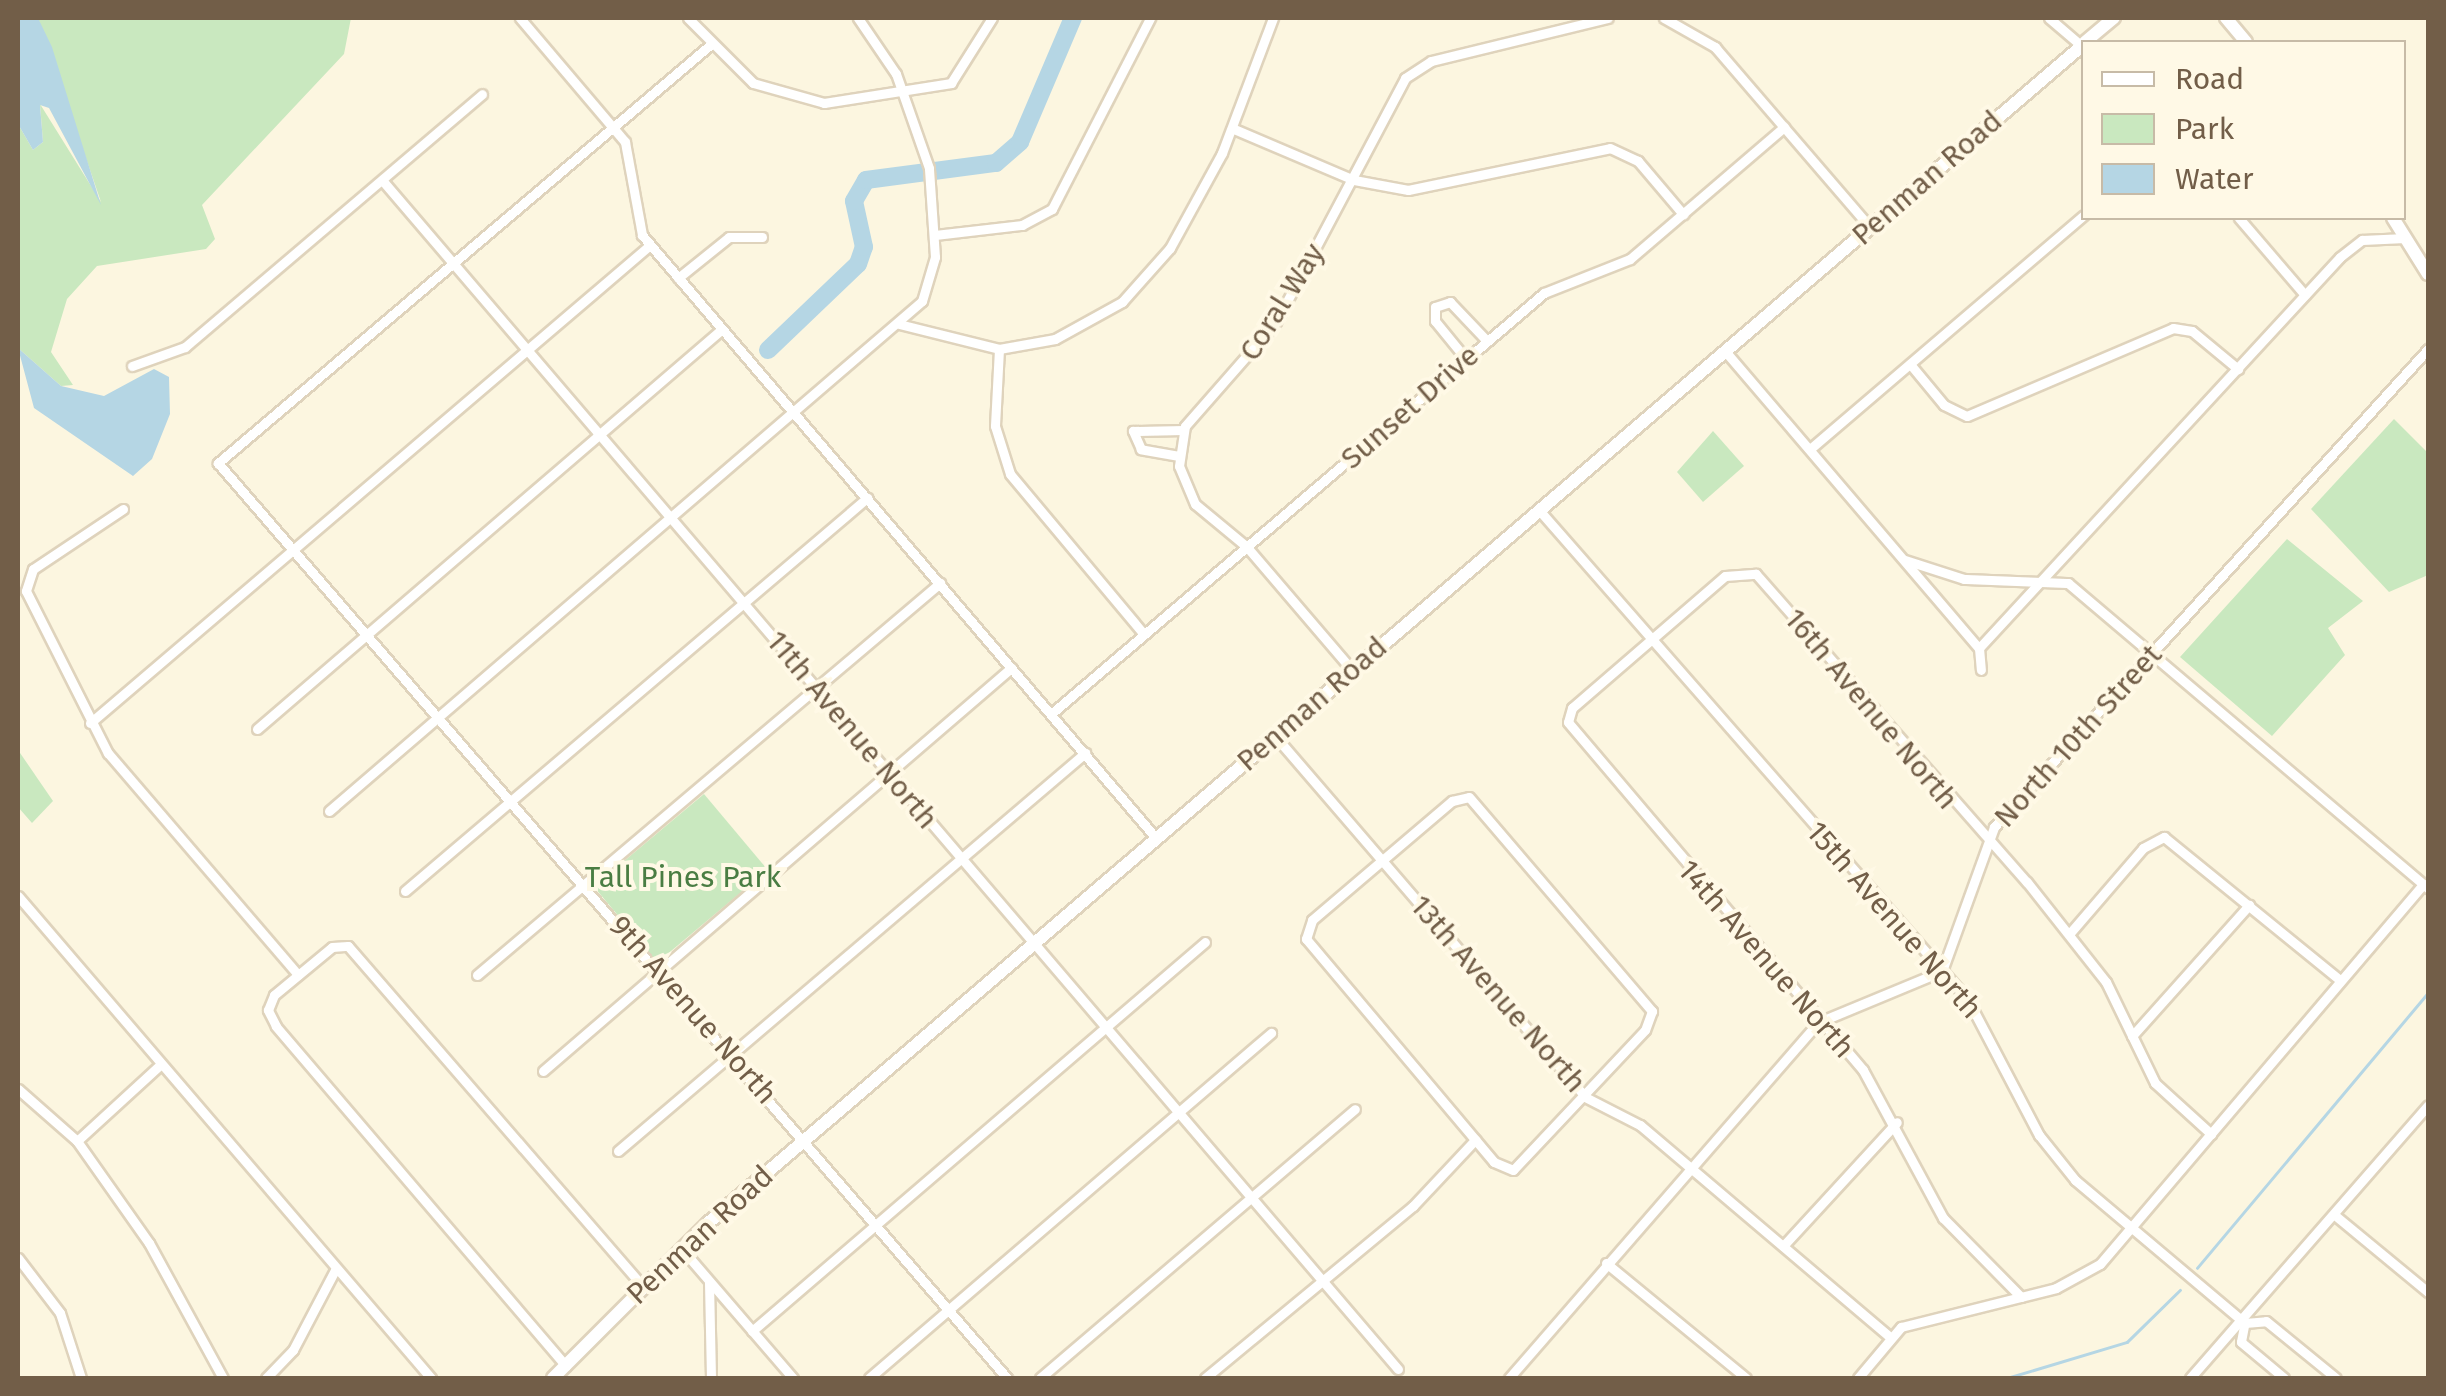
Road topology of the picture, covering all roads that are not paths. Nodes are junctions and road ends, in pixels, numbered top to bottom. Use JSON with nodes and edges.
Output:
{"nodes":[{"id":1,"x":520,"y":18,"type":"edge"},
{"id":2,"x":688,"y":18,"type":"edge"},
{"id":3,"x":858,"y":18,"type":"edge"},
{"id":4,"x":992,"y":18,"type":"edge"},
{"id":5,"x":1150,"y":18,"type":"edge"},
{"id":6,"x":1273,"y":18,"type":"edge"},
{"id":7,"x":1608,"y":18,"type":"edge"},
{"id":8,"x":1664,"y":18,"type":"edge"},
{"id":9,"x":2048,"y":18,"type":"edge"},
{"id":10,"x":2114,"y":18,"type":"edge"},
{"id":11,"x":2226,"y":18,"type":"edge"},
{"id":12,"x":2089,"y":40,"type":"edge"},
{"id":13,"x":2244,"y":40,"type":"edge"},
{"id":14,"x":2081,"y":43,"type":"edge"},
{"id":15,"x":710,"y":45,"type":"junction"},
{"id":16,"x":2081,"y":47,"type":"edge"},
{"id":17,"x":904,"y":93,"type":"junction"},
{"id":18,"x":482,"y":94,"type":"dead end"},
{"id":19,"x":1784,"y":127,"type":"junction"},
{"id":20,"x":614,"y":128,"type":"junction"},
{"id":21,"x":1234,"y":129,"type":"junction"},
{"id":22,"x":382,"y":180,"type":"junction"},
{"id":23,"x":1354,"y":180,"type":"junction"},
{"id":24,"x":1683,"y":214,"type":"junction"},
{"id":25,"x":2081,"y":217,"type":"edge"},
{"id":26,"x":2241,"y":220,"type":"edge"},
{"id":27,"x":2395,"y":220,"type":"edge"},
{"id":28,"x":1870,"y":227,"type":"junction"},
{"id":29,"x":935,"y":235,"type":"junction"},
{"id":30,"x":762,"y":237,"type":"dead end"},
{"id":31,"x":2404,"y":238,"type":"junction"},
{"id":32,"x":650,"y":245,"type":"junction"},
{"id":33,"x":454,"y":263,"type":"junction"},
{"id":34,"x":2428,"y":274,"type":"edge"},
{"id":35,"x":678,"y":278,"type":"junction"},
{"id":36,"x":2305,"y":295,"type":"junction"},
{"id":37,"x":899,"y":324,"type":"junction"},
{"id":38,"x":722,"y":330,"type":"junction"},
{"id":39,"x":1487,"y":341,"type":"junction"},
{"id":40,"x":999,"y":349,"type":"junction"},
{"id":41,"x":2428,"y":349,"type":"edge"},
{"id":42,"x":526,"y":351,"type":"junction"},
{"id":43,"x":1725,"y":351,"type":"junction"},
{"id":44,"x":1466,"y":359,"type":"junction"},
{"id":45,"x":1910,"y":364,"type":"junction"},
{"id":46,"x":132,"y":366,"type":"dead end"},
{"id":47,"x":2238,"y":369,"type":"junction"},
{"id":48,"x":795,"y":413,"type":"junction"},
{"id":49,"x":1184,"y":430,"type":"junction"},
{"id":50,"x":597,"y":436,"type":"junction"},
{"id":51,"x":1810,"y":449,"type":"junction"},
{"id":52,"x":1179,"y":456,"type":"junction"},
{"id":53,"x":867,"y":498,"type":"junction"},
{"id":54,"x":123,"y":509,"type":"dead end"},
{"id":55,"x":1539,"y":510,"type":"junction"},
{"id":56,"x":672,"y":521,"type":"junction"},
{"id":57,"x":1247,"y":547,"type":"junction"},
{"id":58,"x":293,"y":549,"type":"junction"},
{"id":59,"x":1905,"y":560,"type":"junction"},
{"id":60,"x":2045,"y":575,"type":"junction"},
{"id":61,"x":940,"y":583,"type":"junction"},
{"id":62,"x":744,"y":602,"type":"junction"},
{"id":63,"x":365,"y":634,"type":"junction"},
{"id":64,"x":1144,"y":634,"type":"junction"},
{"id":65,"x":1650,"y":640,"type":"junction"},
{"id":66,"x":1979,"y":648,"type":"junction"},
{"id":67,"x":2150,"y":654,"type":"junction"},
{"id":68,"x":1012,"y":668,"type":"junction"},
{"id":69,"x":1352,"y":670,"type":"junction"},
{"id":70,"x":1981,"y":670,"type":"dead end"},
{"id":71,"x":817,"y":689,"type":"junction"},
{"id":72,"x":1051,"y":714,"type":"junction"},
{"id":73,"x":438,"y":718,"type":"junction"},
{"id":74,"x":90,"y":723,"type":"junction"},
{"id":75,"x":257,"y":729,"type":"dead end"},
{"id":76,"x":1274,"y":736,"type":"junction"},
{"id":77,"x":1085,"y":753,"type":"junction"},
{"id":78,"x":889,"y":772,"type":"junction"},
{"id":79,"x":512,"y":802,"type":"junction"},
{"id":80,"x":329,"y":811,"type":"dead end"},
{"id":81,"x":1156,"y":838,"type":"junction"},
{"id":82,"x":1986,"y":844,"type":"junction"},
{"id":83,"x":961,"y":858,"type":"junction"},
{"id":84,"x":1382,"y":862,"type":"junction"},
{"id":85,"x":586,"y":886,"type":"junction"},
{"id":86,"x":2426,"y":886,"type":"edge"},
{"id":87,"x":405,"y":892,"type":"dead end"},
{"id":88,"x":18,"y":896,"type":"edge"},
{"id":89,"x":2249,"y":905,"type":"junction"},
{"id":90,"x":2070,"y":932,"type":"junction"},
{"id":91,"x":1034,"y":942,"type":"junction"},
{"id":92,"x":1205,"y":942,"type":"dead end"},
{"id":93,"x":657,"y":971,"type":"junction"},
{"id":94,"x":1942,"y":971,"type":"junction"},
{"id":95,"x":298,"y":975,"type":"junction"},
{"id":96,"x":477,"y":975,"type":"dead end"},
{"id":97,"x":2340,"y":980,"type":"junction"},
{"id":98,"x":1819,"y":1022,"type":"junction"},
{"id":99,"x":1106,"y":1027,"type":"junction"},
{"id":100,"x":1271,"y":1033,"type":"dead end"},
{"id":101,"x":2132,"y":1036,"type":"junction"},
{"id":102,"x":730,"y":1055,"type":"junction"},
{"id":103,"x":160,"y":1065,"type":"junction"},
{"id":104,"x":543,"y":1071,"type":"dead end"},
{"id":105,"x":18,"y":1089,"type":"edge"},
{"id":106,"x":1585,"y":1096,"type":"junction"},
{"id":107,"x":2428,"y":1105,"type":"edge"},
{"id":108,"x":1355,"y":1109,"type":"dead end"},
{"id":109,"x":1178,"y":1112,"type":"junction"},
{"id":110,"x":1897,"y":1122,"type":"junction"},
{"id":111,"x":2211,"y":1134,"type":"junction"},
{"id":112,"x":804,"y":1140,"type":"junction"},
{"id":113,"x":1475,"y":1140,"type":"junction"},
{"id":114,"x":77,"y":1141,"type":"junction"},
{"id":115,"x":618,"y":1151,"type":"dead end"},
{"id":116,"x":1689,"y":1168,"type":"junction"},
{"id":117,"x":1252,"y":1195,"type":"junction"},
{"id":118,"x":2336,"y":1217,"type":"junction"},
{"id":119,"x":876,"y":1226,"type":"junction"},
{"id":120,"x":2133,"y":1228,"type":"junction"},
{"id":121,"x":1783,"y":1246,"type":"junction"},
{"id":122,"x":681,"y":1248,"type":"junction"},
{"id":123,"x":18,"y":1258,"type":"edge"},
{"id":124,"x":1606,"y":1263,"type":"junction"},
{"id":125,"x":335,"y":1270,"type":"junction"},
{"id":126,"x":1323,"y":1280,"type":"junction"},
{"id":127,"x":710,"y":1282,"type":"junction"},
{"id":128,"x":642,"y":1286,"type":"junction"},
{"id":129,"x":2428,"y":1292,"type":"edge"},
{"id":130,"x":2021,"y":1297,"type":"junction"},
{"id":131,"x":948,"y":1310,"type":"junction"},
{"id":132,"x":2245,"y":1323,"type":"junction"},
{"id":133,"x":752,"y":1331,"type":"junction"},
{"id":134,"x":1888,"y":1335,"type":"junction"},
{"id":135,"x":566,"y":1366,"type":"junction"},
{"id":136,"x":1398,"y":1369,"type":"dead end"},
{"id":137,"x":81,"y":1378,"type":"edge"},
{"id":138,"x":223,"y":1378,"type":"edge"},
{"id":139,"x":266,"y":1378,"type":"edge"},
{"id":140,"x":432,"y":1378,"type":"edge"},
{"id":141,"x":553,"y":1378,"type":"edge"},
{"id":142,"x":710,"y":1378,"type":"edge"},
{"id":143,"x":793,"y":1378,"type":"edge"},
{"id":144,"x":869,"y":1378,"type":"edge"},
{"id":145,"x":1007,"y":1378,"type":"edge"},
{"id":146,"x":1040,"y":1378,"type":"edge"},
{"id":147,"x":1205,"y":1378,"type":"edge"},
{"id":148,"x":1509,"y":1378,"type":"edge"},
{"id":149,"x":1746,"y":1378,"type":"edge"},
{"id":150,"x":1858,"y":1378,"type":"edge"},
{"id":151,"x":2190,"y":1378,"type":"edge"},
{"id":152,"x":2284,"y":1378,"type":"edge"},
{"id":153,"x":2336,"y":1378,"type":"edge"}],
"edges":[{"from":1,"to":20,"type":"street"},
{"from":2,"to":15,"type":"street"},
{"from":3,"to":17,"type":"street"},
{"from":4,"to":17,"type":"street"},
{"from":5,"to":29,"type":"street"},
{"from":6,"to":21,"type":"street"},
{"from":7,"to":23,"type":"street","name":"Coral Way"},
{"from":8,"to":19,"type":"street"},
{"from":9,"to":14,"type":"street"},
{"from":10,"to":12,"type":"street","name":"Penman Road"},
{"from":11,"to":13,"type":"street"},
{"from":15,"to":17,"type":"street"},
{"from":15,"to":20,"type":"street"},
{"from":16,"to":28,"type":"street","name":"Penman Road"},
{"from":17,"to":29,"type":"street"},
{"from":18,"to":22,"type":"street"},
{"from":19,"to":24,"type":"street","name":"Sunset Drive"},
{"from":19,"to":28,"type":"street"},
{"from":20,"to":32,"type":"street"},
{"from":20,"to":33,"type":"street"},
{"from":21,"to":23,"type":"street"},
{"from":21,"to":40,"type":"street"},
{"from":22,"to":33,"type":"street","name":"11th Avenue North"},
{"from":22,"to":46,"type":"street"},
{"from":23,"to":24,"type":"street"},
{"from":23,"to":49,"type":"street","name":"Coral Way"},
{"from":24,"to":39,"type":"street","name":"Sunset Drive"},
{"from":25,"to":45,"type":"street"},
{"from":26,"to":36,"type":"street"},
{"from":27,"to":31,"type":"street"},
{"from":28,"to":43,"type":"street","name":"Penman Road"},
{"from":29,"to":37,"type":"street"},
{"from":30,"to":35,"type":"street"},
{"from":31,"to":34,"type":"street"},
{"from":31,"to":36,"type":"street"},
{"from":32,"to":35,"type":"street"},
{"from":32,"to":42,"type":"street"},
{"from":33,"to":42,"type":"street","name":"11th Avenue North"},
{"from":33,"to":58,"type":"street","name":"9th Avenue North"},
{"from":35,"to":38,"type":"street"},
{"from":36,"to":47,"type":"street"},
{"from":37,"to":40,"type":"street"},
{"from":37,"to":48,"type":"street"},
{"from":38,"to":48,"type":"street"},
{"from":38,"to":50,"type":"street"},
{"from":39,"to":44,"type":"street","name":"Sunset Drive"},
{"from":39,"to":44,"type":"street"},
{"from":40,"to":64,"type":"street"},
{"from":41,"to":67,"type":"street","name":"North 10th Street"},
{"from":42,"to":50,"type":"street","name":"11th Avenue North"},
{"from":42,"to":58,"type":"street"},
{"from":43,"to":51,"type":"street"},
{"from":43,"to":55,"type":"street","name":"Penman Road"},
{"from":44,"to":57,"type":"street","name":"Sunset Drive"},
{"from":45,"to":47,"type":"street"},
{"from":45,"to":51,"type":"street"},
{"from":47,"to":60,"type":"street"},
{"from":48,"to":53,"type":"street"},
{"from":48,"to":56,"type":"street"},
{"from":49,"to":52,"type":"street","name":"Coral Way"},
{"from":49,"to":52,"type":"street"},
{"from":50,"to":56,"type":"street","name":"11th Avenue North"},
{"from":50,"to":63,"type":"street"},
{"from":51,"to":59,"type":"street"},
{"from":52,"to":57,"type":"street","name":"Coral Way"},
{"from":53,"to":61,"type":"street"},
{"from":53,"to":62,"type":"street"},
{"from":54,"to":74,"type":"street"},
{"from":55,"to":65,"type":"street","name":"15th Avenue North"},
{"from":55,"to":69,"type":"street","name":"Penman Road"},
{"from":56,"to":62,"type":"street","name":"11th Avenue North"},
{"from":56,"to":73,"type":"street"},
{"from":57,"to":64,"type":"street","name":"Sunset Drive"},
{"from":57,"to":69,"type":"street","name":"Coral Way"},
{"from":58,"to":63,"type":"street","name":"9th Avenue North"},
{"from":58,"to":74,"type":"street"},
{"from":59,"to":60,"type":"street"},
{"from":59,"to":66,"type":"street"},
{"from":60,"to":66,"type":"street"},
{"from":60,"to":67,"type":"street"},
{"from":61,"to":68,"type":"street"},
{"from":61,"to":71,"type":"street"},
{"from":62,"to":71,"type":"street","name":"11th Avenue North"},
{"from":62,"to":79,"type":"street"},
{"from":63,"to":73,"type":"street","name":"9th Avenue North"},
{"from":63,"to":75,"type":"street"},
{"from":64,"to":72,"type":"street","name":"Sunset Drive"},
{"from":65,"to":82,"type":"street","name":"16th Avenue North"},
{"from":65,"to":94,"type":"street","name":"15th Avenue North"},
{"from":65,"to":98,"type":"street","name":"14th Avenue North"},
{"from":66,"to":70,"type":"street"},
{"from":67,"to":82,"type":"street","name":"North 10th Street"},
{"from":67,"to":86,"type":"street"},
{"from":68,"to":72,"type":"street"},
{"from":68,"to":78,"type":"street"},
{"from":69,"to":76,"type":"street","name":"Penman Road"},
{"from":71,"to":78,"type":"street","name":"11th Avenue North"},
{"from":71,"to":85,"type":"street"},
{"from":72,"to":77,"type":"street"},
{"from":73,"to":79,"type":"street","name":"9th Avenue North"},
{"from":73,"to":80,"type":"street"},
{"from":74,"to":95,"type":"street"},
{"from":76,"to":81,"type":"street","name":"Penman Road"},
{"from":76,"to":84,"type":"street","name":"13th Avenue North"},
{"from":77,"to":81,"type":"street"},
{"from":77,"to":83,"type":"street"},
{"from":78,"to":83,"type":"street","name":"11th Avenue North"},
{"from":78,"to":93,"type":"street"},
{"from":79,"to":85,"type":"street","name":"9th Avenue North"},
{"from":79,"to":87,"type":"street"},
{"from":81,"to":91,"type":"street","name":"Penman Road"},
{"from":82,"to":90,"type":"street","name":"16th Avenue North"},
{"from":82,"to":94,"type":"street","name":"North 10th Street"},
{"from":83,"to":91,"type":"street","name":"11th Avenue North"},
{"from":83,"to":102,"type":"street"},
{"from":84,"to":106,"type":"street","name":"13th Avenue North"},
{"from":84,"to":106,"type":"street"},
{"from":84,"to":113,"type":"street"},
{"from":85,"to":93,"type":"street","name":"9th Avenue North"},
{"from":85,"to":96,"type":"street"},
{"from":86,"to":97,"type":"street"},
{"from":88,"to":103,"type":"street"},
{"from":89,"to":90,"type":"street"},
{"from":89,"to":97,"type":"street"},
{"from":89,"to":101,"type":"street"},
{"from":90,"to":101,"type":"street","name":"16th Avenue North"},
{"from":91,"to":99,"type":"street","name":"11th Avenue North"},
{"from":91,"to":112,"type":"street","name":"Penman Road"},
{"from":92,"to":99,"type":"street"},
{"from":93,"to":102,"type":"street","name":"9th Avenue North"},
{"from":93,"to":104,"type":"street"},
{"from":94,"to":98,"type":"street"},
{"from":94,"to":120,"type":"street","name":"15th Avenue North"},
{"from":95,"to":128,"type":"street"},
{"from":95,"to":135,"type":"street"},
{"from":97,"to":111,"type":"street"},
{"from":98,"to":110,"type":"street","name":"14th Avenue North"},
{"from":98,"to":116,"type":"street"},
{"from":99,"to":109,"type":"street","name":"11th Avenue North"},
{"from":99,"to":119,"type":"street"},
{"from":100,"to":109,"type":"street"},
{"from":101,"to":111,"type":"street","name":"16th Avenue North"},
{"from":102,"to":112,"type":"street","name":"9th Avenue North"},
{"from":102,"to":115,"type":"street"},
{"from":103,"to":114,"type":"street"},
{"from":103,"to":125,"type":"street"},
{"from":105,"to":114,"type":"street"},
{"from":106,"to":113,"type":"street"},
{"from":106,"to":116,"type":"street","name":"13th Avenue North"},
{"from":107,"to":118,"type":"street"},
{"from":108,"to":117,"type":"street"},
{"from":109,"to":117,"type":"street","name":"11th Avenue North"},
{"from":109,"to":131,"type":"street"},
{"from":110,"to":121,"type":"street"},
{"from":110,"to":130,"type":"street","name":"14th Avenue North"},
{"from":111,"to":120,"type":"street"},
{"from":112,"to":119,"type":"street","name":"9th Avenue North"},
{"from":112,"to":122,"type":"street","name":"Penman Road"},
{"from":113,"to":126,"type":"street"},
{"from":114,"to":138,"type":"street"},
{"from":116,"to":121,"type":"street","name":"13th Avenue North"},
{"from":116,"to":124,"type":"street"},
{"from":117,"to":126,"type":"street","name":"11th Avenue North"},
{"from":117,"to":146,"type":"street"},
{"from":118,"to":129,"type":"street"},
{"from":118,"to":132,"type":"street"},
{"from":119,"to":131,"type":"street","name":"9th Avenue North"},
{"from":119,"to":133,"type":"street"},
{"from":120,"to":130,"type":"street"},
{"from":120,"to":132,"type":"street","name":"15th Avenue North"},
{"from":121,"to":134,"type":"street","name":"13th Avenue North"},
{"from":122,"to":127,"type":"street"},
{"from":122,"to":128,"type":"street","name":"Penman Road"},
{"from":123,"to":137,"type":"street"},
{"from":124,"to":148,"type":"street"},
{"from":124,"to":149,"type":"street"},
{"from":125,"to":139,"type":"street"},
{"from":125,"to":140,"type":"street"},
{"from":126,"to":136,"type":"street","name":"11th Avenue North"},
{"from":126,"to":147,"type":"street"},
{"from":127,"to":133,"type":"street"},
{"from":127,"to":142,"type":"street"},
{"from":128,"to":135,"type":"street","name":"Penman Road"},
{"from":130,"to":134,"type":"street"},
{"from":131,"to":144,"type":"street"},
{"from":131,"to":145,"type":"street","name":"9th Avenue North"},
{"from":132,"to":151,"type":"street"},
{"from":132,"to":152,"type":"street","name":"15th Avenue North"},
{"from":132,"to":153,"type":"street","name":"15th Avenue North"},
{"from":133,"to":143,"type":"street"},
{"from":134,"to":150,"type":"street"},
{"from":135,"to":141,"type":"street","name":"Penman Road"}]}
